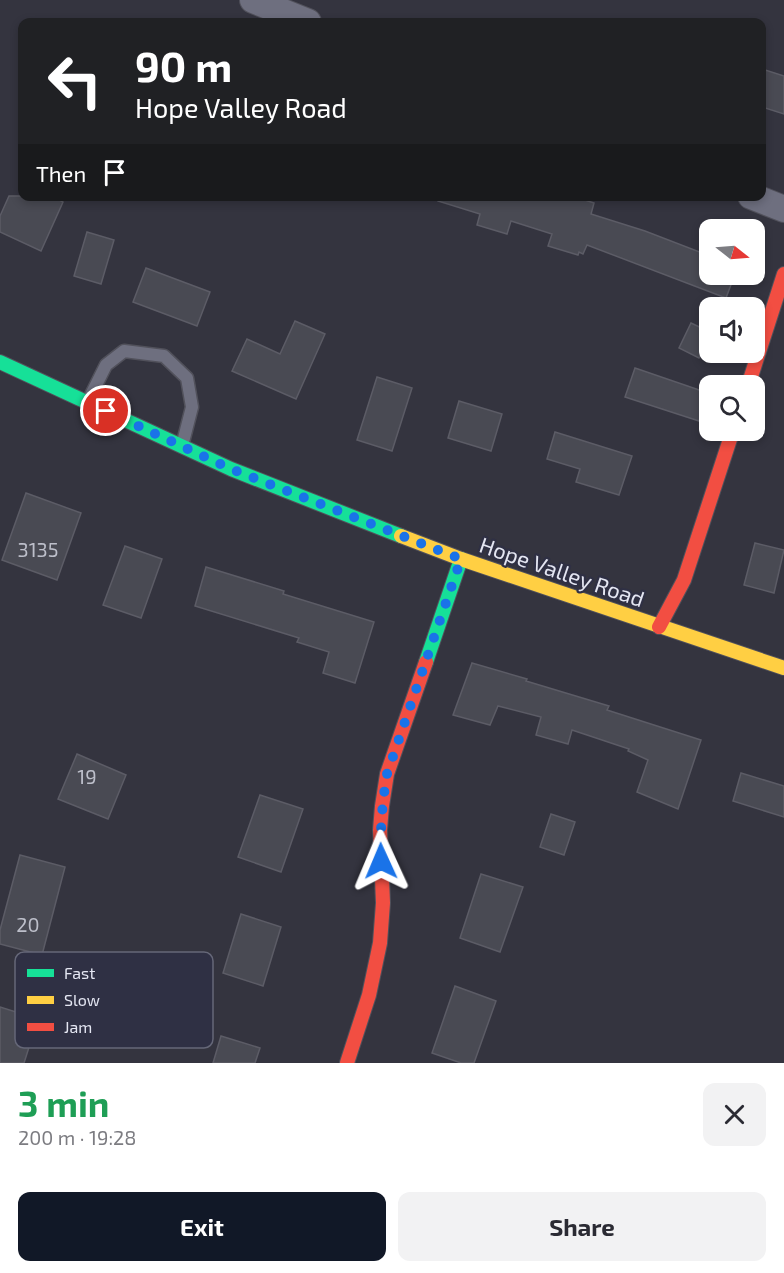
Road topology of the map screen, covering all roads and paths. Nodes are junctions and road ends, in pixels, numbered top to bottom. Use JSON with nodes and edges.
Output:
{"nodes":[{"id":1,"x":253,"y":0,"type":"edge"},
{"id":2,"x":298,"y":18,"type":"edge"},
{"id":3,"x":765,"y":201,"type":"edge"},
{"id":4,"x":784,"y":208,"type":"edge"},
{"id":5,"x":784,"y":274,"type":"edge"},
{"id":6,"x":0,"y":362,"type":"edge"},
{"id":7,"x":752,"y":375,"type":"edge"},
{"id":8,"x":87,"y":403,"type":"junction"},
{"id":9,"x":729,"y":441,"type":"edge"},
{"id":10,"x":182,"y":447,"type":"junction"},
{"id":11,"x":461,"y":559,"type":"junction"},
{"id":12,"x":659,"y":627,"type":"junction"},
{"id":13,"x":784,"y":668,"type":"edge"},
{"id":14,"x":347,"y":1063,"type":"edge"}],
"edges":[{"from":1,"to":2,"type":"street"},
{"from":3,"to":4,"type":"street"},
{"from":5,"to":7,"type":"main road"},
{"from":6,"to":8,"type":"main road","name":"Hope Valley Road"},
{"from":8,"to":10,"type":"main road","name":"Hope Valley Road"},
{"from":8,"to":10,"type":"lane"},
{"from":9,"to":12,"type":"main road"},
{"from":10,"to":11,"type":"main road","name":"Hope Valley Road"},
{"from":11,"to":12,"type":"main road","name":"Hope Valley Road"},
{"from":11,"to":14,"type":"main road"},
{"from":12,"to":13,"type":"main road","name":"Hope Valley Road"}]}
